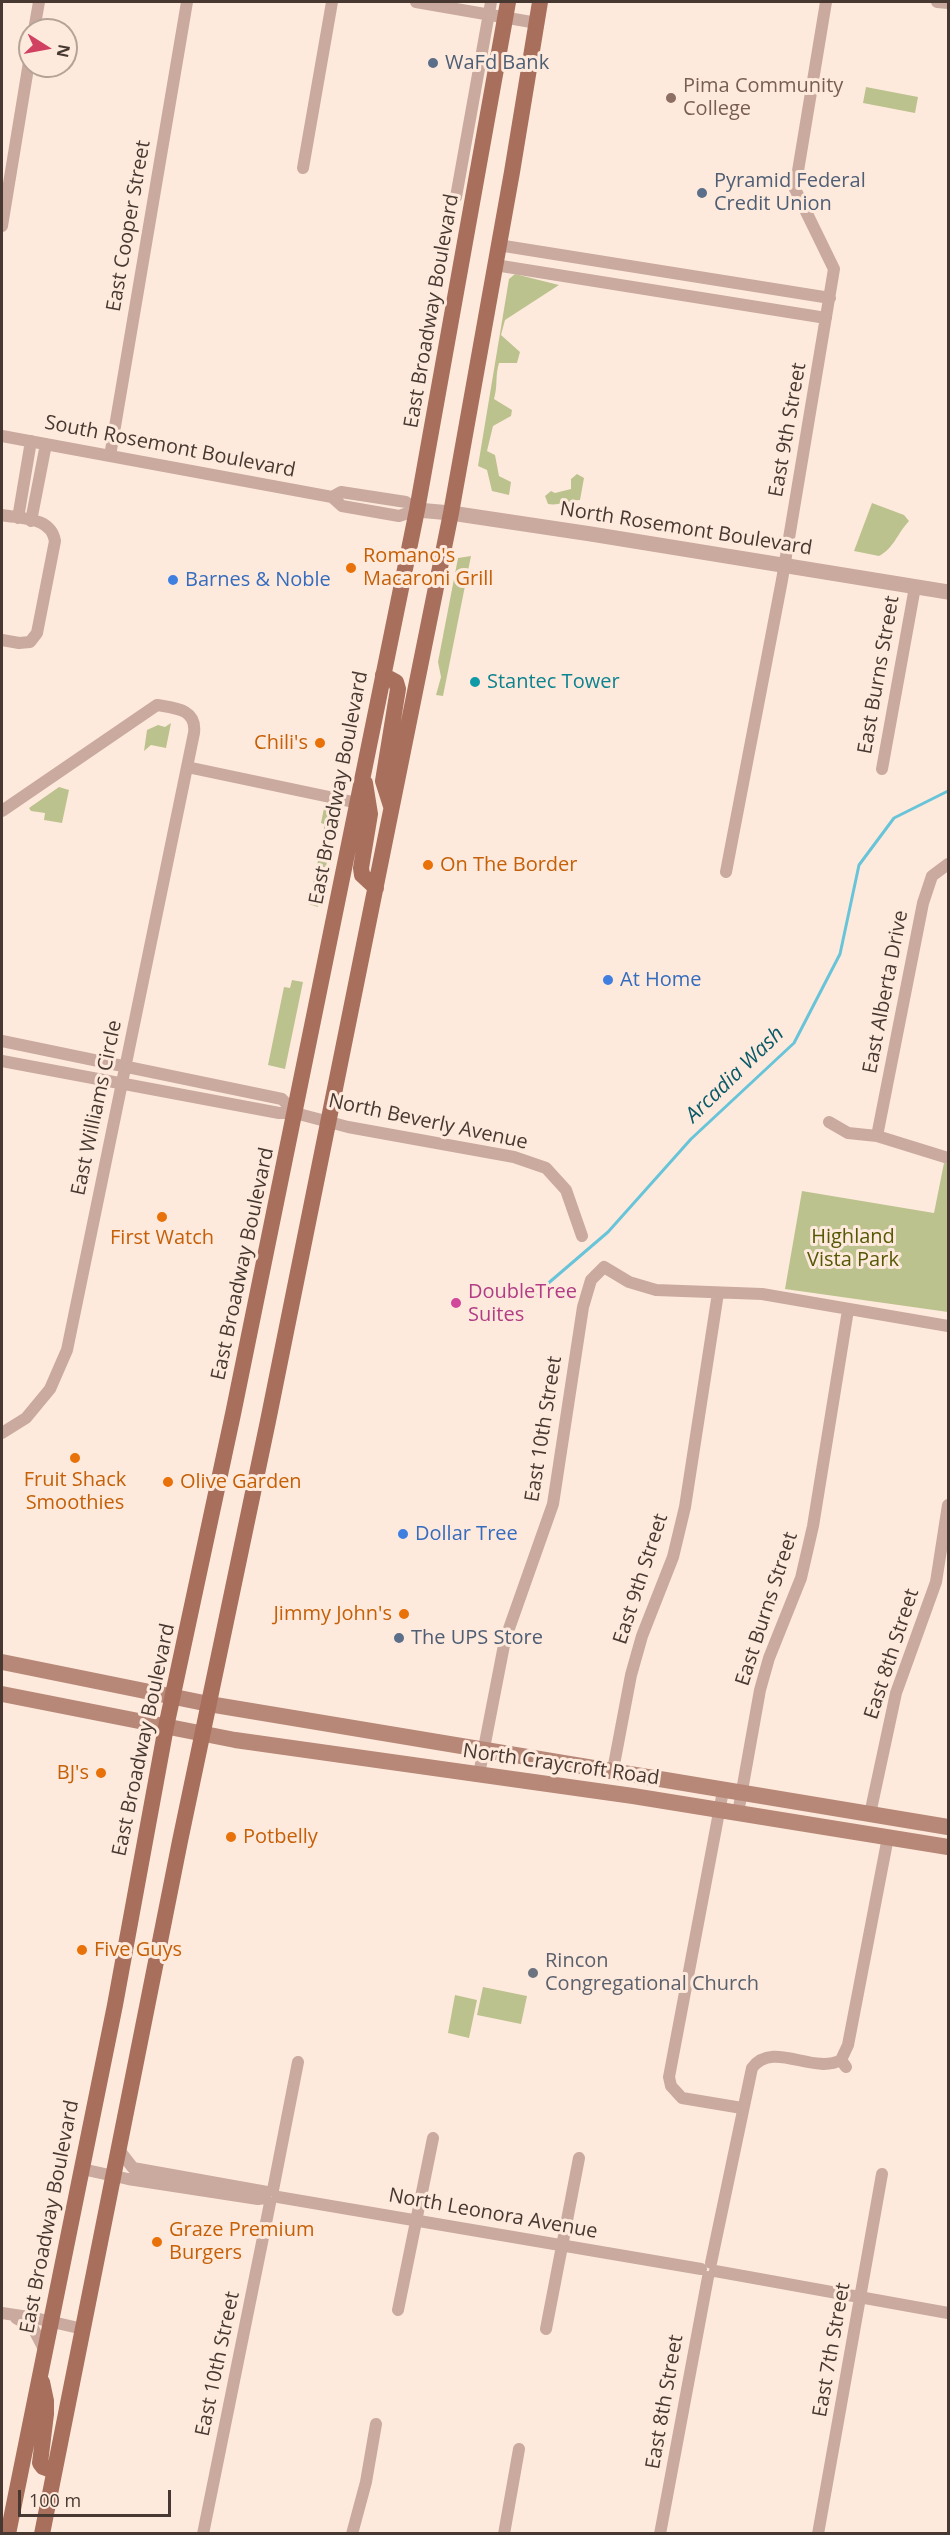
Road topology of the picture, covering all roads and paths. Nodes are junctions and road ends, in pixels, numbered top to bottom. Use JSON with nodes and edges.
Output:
{"nodes":[{"id":1,"x":39,"y":2,"type":"edge"},
{"id":2,"x":187,"y":2,"type":"edge"},
{"id":3,"x":332,"y":2,"type":"edge"},
{"id":4,"x":416,"y":2,"type":"edge"},
{"id":5,"x":491,"y":2,"type":"edge"},
{"id":6,"x":540,"y":2,"type":"edge"},
{"id":7,"x":826,"y":2,"type":"edge"},
{"id":8,"x":938,"y":2,"type":"edge"},
{"id":9,"x":948,"y":3,"type":"edge"},
{"id":10,"x":500,"y":11,"type":"edge"},
{"id":11,"x":36,"y":18,"type":"edge"},
{"id":12,"x":537,"y":23,"type":"junction"},
{"id":13,"x":26,"y":78,"type":"edge"},
{"id":14,"x":303,"y":168,"type":"dead end"},
{"id":15,"x":456,"y":197,"type":"dead end"},
{"id":16,"x":2,"y":226,"type":"edge"},
{"id":17,"x":498,"y":245,"type":"junction"},
{"id":18,"x":495,"y":265,"type":"junction"},
{"id":19,"x":830,"y":298,"type":"junction"},
{"id":20,"x":826,"y":318,"type":"junction"},
{"id":21,"x":2,"y":436,"type":"edge"},
{"id":22,"x":31,"y":441,"type":"junction"},
{"id":23,"x":46,"y":444,"type":"junction"},
{"id":24,"x":110,"y":456,"type":"junction"},
{"id":25,"x":417,"y":510,"type":"junction"},
{"id":26,"x":451,"y":513,"type":"junction"},
{"id":27,"x":2,"y":515,"type":"edge"},
{"id":28,"x":18,"y":518,"type":"junction"},
{"id":29,"x":31,"y":521,"type":"junction"},
{"id":30,"x":784,"y":567,"type":"junction"},
{"id":31,"x":915,"y":587,"type":"junction"},
{"id":32,"x":948,"y":592,"type":"edge"},
{"id":33,"x":2,"y":640,"type":"edge"},
{"id":34,"x":383,"y":675,"type":"junction"},
{"id":35,"x":187,"y":767,"type":"junction"},
{"id":36,"x":882,"y":769,"type":"dead end"},
{"id":37,"x":363,"y":773,"type":"junction"},
{"id":38,"x":357,"y":803,"type":"junction"},
{"id":39,"x":392,"y":807,"type":"junction"},
{"id":40,"x":2,"y":811,"type":"edge"},
{"id":41,"x":948,"y":864,"type":"edge"},
{"id":42,"x":726,"y":872,"type":"dead end"},
{"id":43,"x":376,"y":888,"type":"junction"},
{"id":44,"x":2,"y":1041,"type":"edge"},
{"id":45,"x":2,"y":1061,"type":"edge"},
{"id":46,"x":125,"y":1066,"type":"junction"},
{"id":47,"x":121,"y":1083,"type":"junction"},
{"id":48,"x":295,"y":1113,"type":"junction"},
{"id":49,"x":328,"y":1122,"type":"junction"},
{"id":50,"x":829,"y":1122,"type":"dead end"},
{"id":51,"x":878,"y":1137,"type":"junction"},
{"id":52,"x":948,"y":1158,"type":"edge"},
{"id":53,"x":582,"y":1236,"type":"dead end"},
{"id":54,"x":718,"y":1293,"type":"junction"},
{"id":55,"x":848,"y":1310,"type":"junction"},
{"id":56,"x":948,"y":1326,"type":"edge"},
{"id":57,"x":2,"y":1433,"type":"edge"},
{"id":58,"x":948,"y":1505,"type":"edge"},
{"id":59,"x":2,"y":1662,"type":"edge"},
{"id":60,"x":2,"y":1694,"type":"edge"},
{"id":61,"x":174,"y":1697,"type":"junction"},
{"id":62,"x":209,"y":1704,"type":"junction"},
{"id":63,"x":166,"y":1727,"type":"junction"},
{"id":64,"x":202,"y":1734,"type":"junction"},
{"id":65,"x":483,"y":1749,"type":"junction"},
{"id":66,"x":613,"y":1770,"type":"junction"},
{"id":67,"x":479,"y":1774,"type":"junction"},
{"id":68,"x":723,"y":1791,"type":"junction"},
{"id":69,"x":742,"y":1794,"type":"junction"},
{"id":70,"x":718,"y":1809,"type":"junction"},
{"id":71,"x":738,"y":1813,"type":"junction"},
{"id":72,"x":870,"y":1814,"type":"junction"},
{"id":73,"x":948,"y":1827,"type":"edge"},
{"id":74,"x":888,"y":1837,"type":"junction"},
{"id":75,"x":948,"y":1846,"type":"edge"},
{"id":76,"x":298,"y":2062,"type":"dead end"},
{"id":77,"x":742,"y":2108,"type":"junction"},
{"id":78,"x":433,"y":2138,"type":"dead end"},
{"id":79,"x":118,"y":2150,"type":"junction"},
{"id":80,"x":579,"y":2158,"type":"dead end"},
{"id":81,"x":82,"y":2169,"type":"junction"},
{"id":82,"x":882,"y":2174,"type":"dead end"},
{"id":83,"x":113,"y":2176,"type":"junction"},
{"id":84,"x":161,"y":2179,"type":"junction"},
{"id":85,"x":271,"y":2196,"type":"junction"},
{"id":86,"x":416,"y":2221,"type":"junction"},
{"id":87,"x":561,"y":2245,"type":"junction"},
{"id":88,"x":709,"y":2270,"type":"junction"},
{"id":89,"x":862,"y":2297,"type":"junction"},
{"id":90,"x":398,"y":2310,"type":"dead end"},
{"id":91,"x":948,"y":2313,"type":"edge"},
{"id":92,"x":4,"y":2314,"type":"edge"},
{"id":93,"x":51,"y":2322,"type":"junction"},
{"id":94,"x":546,"y":2329,"type":"dead end"},
{"id":95,"x":83,"y":2330,"type":"junction"},
{"id":96,"x":45,"y":2351,"type":"junction"},
{"id":97,"x":40,"y":2375,"type":"junction"},
{"id":98,"x":376,"y":2424,"type":"dead end"},
{"id":99,"x":519,"y":2449,"type":"dead end"},
{"id":100,"x":54,"y":2471,"type":"junction"},
{"id":101,"x":8,"y":2534,"type":"edge"},
{"id":102,"x":42,"y":2534,"type":"edge"},
{"id":103,"x":203,"y":2534,"type":"edge"},
{"id":104,"x":352,"y":2534,"type":"edge"},
{"id":105,"x":504,"y":2534,"type":"edge"},
{"id":106,"x":660,"y":2534,"type":"edge"},
{"id":107,"x":818,"y":2534,"type":"edge"}],
"edges":[{"from":1,"to":11,"type":"street"},
{"from":2,"to":24,"type":"street","name":"East Cooper Street"},
{"from":3,"to":14,"type":"street"},
{"from":4,"to":10,"type":"street"},
{"from":5,"to":10,"type":"street","name":"East Broadway Boulevard"},
{"from":6,"to":12,"type":"main road"},
{"from":7,"to":19,"type":"street","name":"East 9th Street"},
{"from":8,"to":9,"type":"street"},
{"from":10,"to":12,"type":"street"},
{"from":10,"to":15,"type":"street","name":"East Broadway Boulevard"},
{"from":10,"to":25,"type":"main road","name":"East Broadway Boulevard"},
{"from":12,"to":17,"type":"main road"},
{"from":13,"to":16,"type":"street"},
{"from":17,"to":18,"type":"main road"},
{"from":17,"to":19,"type":"street"},
{"from":18,"to":20,"type":"street"},
{"from":18,"to":26,"type":"main road"},
{"from":19,"to":20,"type":"street","name":"East 9th Street"},
{"from":20,"to":30,"type":"street","name":"East 9th Street"},
{"from":21,"to":22,"type":"street","name":"South Rosemont Boulevard"},
{"from":22,"to":23,"type":"street","name":"South Rosemont Boulevard"},
{"from":22,"to":28,"type":"street"},
{"from":23,"to":24,"type":"street","name":"South Rosemont Boulevard"},
{"from":23,"to":29,"type":"street"},
{"from":24,"to":25,"type":"street","name":"South Rosemont Boulevard"},
{"from":25,"to":26,"type":"street","name":"North Rosemont Boulevard"},
{"from":25,"to":34,"type":"main road","name":"East Broadway Boulevard"},
{"from":26,"to":30,"type":"street","name":"North Rosemont Boulevard"},
{"from":26,"to":39,"type":"main road"},
{"from":27,"to":28,"type":"street"},
{"from":28,"to":29,"type":"street"},
{"from":29,"to":33,"type":"street"},
{"from":30,"to":31,"type":"street","name":"North Rosemont Boulevard"},
{"from":30,"to":42,"type":"street","name":"East 9th Street"},
{"from":31,"to":32,"type":"street","name":"North Rosemont Boulevard"},
{"from":31,"to":36,"type":"street","name":"East Burns Street"},
{"from":34,"to":37,"type":"main road","name":"East Broadway Boulevard"},
{"from":34,"to":39,"type":"main road"},
{"from":35,"to":38,"type":"street"},
{"from":35,"to":40,"type":"street","name":"East Williams Circle"},
{"from":35,"to":46,"type":"street","name":"East Williams Circle"},
{"from":37,"to":38,"type":"main road","name":"East Broadway Boulevard"},
{"from":37,"to":43,"type":"main road"},
{"from":38,"to":48,"type":"main road","name":"East Broadway Boulevard"},
{"from":39,"to":43,"type":"main road"},
{"from":41,"to":51,"type":"street","name":"East Alberta Drive"},
{"from":43,"to":49,"type":"main road"},
{"from":44,"to":46,"type":"street"},
{"from":45,"to":47,"type":"street"},
{"from":46,"to":47,"type":"street","name":"East Williams Circle"},
{"from":46,"to":48,"type":"street"},
{"from":47,"to":48,"type":"street"},
{"from":47,"to":57,"type":"street","name":"East Williams Circle"},
{"from":48,"to":49,"type":"street","name":"North Beverly Avenue"},
{"from":48,"to":61,"type":"main road","name":"East Broadway Boulevard"},
{"from":49,"to":53,"type":"street","name":"North Beverly Avenue"},
{"from":49,"to":62,"type":"main road"},
{"from":50,"to":51,"type":"street"},
{"from":51,"to":52,"type":"street"},
{"from":54,"to":55,"type":"street"},
{"from":54,"to":65,"type":"street","name":"East 10th Street"},
{"from":54,"to":66,"type":"street","name":"East 9th Street"},
{"from":55,"to":56,"type":"street"},
{"from":55,"to":69,"type":"street","name":"East Burns Street"},
{"from":58,"to":72,"type":"street","name":"East 8th Street"},
{"from":59,"to":61,"type":"main road","name":"North Craycroft Road"},
{"from":60,"to":63,"type":"main road","name":"North Craycroft Road"},
{"from":61,"to":62,"type":"main road","name":"North Craycroft Road"},
{"from":61,"to":63,"type":"main road","name":"East Broadway Boulevard"},
{"from":62,"to":64,"type":"main road"},
{"from":62,"to":65,"type":"main road","name":"North Craycroft Road"},
{"from":63,"to":64,"type":"main road","name":"North Craycroft Road"},
{"from":63,"to":81,"type":"main road","name":"East Broadway Boulevard"},
{"from":64,"to":67,"type":"main road","name":"North Craycroft Road"},
{"from":64,"to":79,"type":"main road"},
{"from":65,"to":66,"type":"main road","name":"North Craycroft Road"},
{"from":65,"to":67,"type":"street","name":"East 10th Street"},
{"from":66,"to":68,"type":"main road","name":"North Craycroft Road"},
{"from":67,"to":70,"type":"main road","name":"North Craycroft Road"},
{"from":68,"to":69,"type":"main road","name":"North Craycroft Road"},
{"from":68,"to":70,"type":"street"},
{"from":69,"to":71,"type":"street","name":"East Burns Street"},
{"from":69,"to":72,"type":"main road","name":"North Craycroft Road"},
{"from":70,"to":71,"type":"main road","name":"North Craycroft Road"},
{"from":70,"to":77,"type":"street"},
{"from":71,"to":74,"type":"main road","name":"North Craycroft Road"},
{"from":72,"to":73,"type":"main road","name":"North Craycroft Road"},
{"from":74,"to":75,"type":"main road","name":"North Craycroft Road"},
{"from":74,"to":77,"type":"street","name":"East 8th Street"},
{"from":76,"to":85,"type":"street","name":"East 10th Street"},
{"from":77,"to":88,"type":"street","name":"East 8th Street"},
{"from":78,"to":86,"type":"street"},
{"from":79,"to":83,"type":"main road"},
{"from":79,"to":84,"type":"street","name":"North Leonora Avenue"},
{"from":80,"to":87,"type":"street"},
{"from":81,"to":83,"type":"street","name":"North Leonora Avenue"},
{"from":81,"to":93,"type":"main road","name":"East Broadway Boulevard"},
{"from":82,"to":89,"type":"street","name":"East 7th Street"},
{"from":83,"to":84,"type":"street","name":"North Leonora Avenue"},
{"from":83,"to":95,"type":"main road"},
{"from":84,"to":85,"type":"street","name":"North Leonora Avenue"},
{"from":85,"to":86,"type":"street","name":"North Leonora Avenue"},
{"from":85,"to":103,"type":"street","name":"East 10th Street"},
{"from":86,"to":87,"type":"street","name":"North Leonora Avenue"},
{"from":86,"to":90,"type":"street"},
{"from":87,"to":88,"type":"street","name":"North Leonora Avenue"},
{"from":87,"to":94,"type":"street"},
{"from":88,"to":89,"type":"street","name":"North Leonora Avenue"},
{"from":88,"to":106,"type":"street","name":"East 8th Street"},
{"from":89,"to":91,"type":"street","name":"North Leonora Avenue"},
{"from":89,"to":107,"type":"street","name":"East 7th Street"},
{"from":92,"to":93,"type":"street"},
{"from":92,"to":96,"type":"street"},
{"from":93,"to":95,"type":"street"},
{"from":93,"to":96,"type":"main road","name":"East Broadway Boulevard"},
{"from":95,"to":100,"type":"main road"},
{"from":96,"to":97,"type":"main road","name":"East Broadway Boulevard"},
{"from":97,"to":100,"type":"main road"},
{"from":97,"to":101,"type":"main road","name":"East Broadway Boulevard"},
{"from":98,"to":104,"type":"street"},
{"from":99,"to":105,"type":"street"},
{"from":100,"to":102,"type":"main road"}]}
